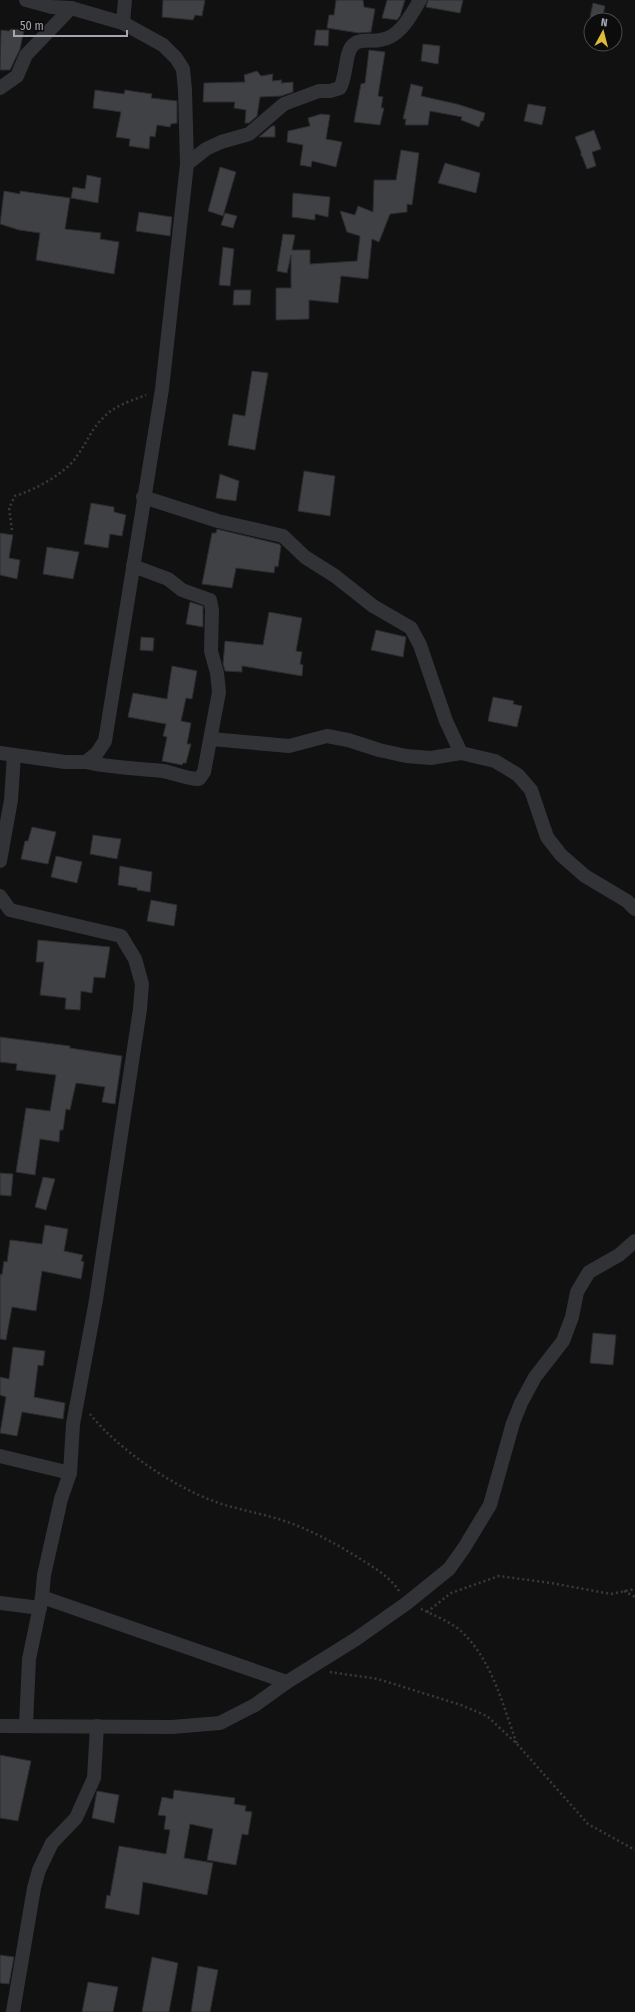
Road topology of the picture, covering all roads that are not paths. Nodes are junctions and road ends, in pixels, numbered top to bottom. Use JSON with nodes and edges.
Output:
{"nodes":[{"id":1,"x":26,"y":0,"type":"edge"},
{"id":2,"x":125,"y":0,"type":"edge"},
{"id":3,"x":420,"y":0,"type":"edge"},
{"id":4,"x":71,"y":8,"type":"junction"},
{"id":5,"x":123,"y":23,"type":"junction"},
{"id":6,"x":0,"y":88,"type":"edge"},
{"id":7,"x":187,"y":164,"type":"junction"},
{"id":8,"x":143,"y":497,"type":"junction"},
{"id":9,"x":134,"y":566,"type":"junction"},
{"id":10,"x":211,"y":739,"type":"junction"},
{"id":11,"x":461,"y":753,"type":"junction"},
{"id":12,"x":7,"y":754,"type":"edge"},
{"id":13,"x":86,"y":762,"type":"junction"},
{"id":14,"x":0,"y":861,"type":"edge"},
{"id":15,"x":0,"y":896,"type":"edge"},
{"id":16,"x":635,"y":909,"type":"edge"},
{"id":17,"x":635,"y":1241,"type":"edge"},
{"id":18,"x":0,"y":1456,"type":"edge"},
{"id":19,"x":70,"y":1473,"type":"junction"},
{"id":20,"x":41,"y":1602,"type":"junction"},
{"id":21,"x":0,"y":1604,"type":"edge"},
{"id":22,"x":287,"y":1682,"type":"junction"},
{"id":23,"x":26,"y":1725,"type":"junction"},
{"id":24,"x":0,"y":1726,"type":"edge"},
{"id":25,"x":97,"y":1726,"type":"junction"},
{"id":26,"x":13,"y":2012,"type":"edge"}],
"edges":[{"from":1,"to":4,"type":"street"},
{"from":2,"to":5,"type":"street"},
{"from":3,"to":7,"type":"street"},
{"from":4,"to":5,"type":"street"},
{"from":4,"to":6,"type":"street"},
{"from":5,"to":7,"type":"street"},
{"from":7,"to":8,"type":"street"},
{"from":8,"to":9,"type":"street"},
{"from":8,"to":11,"type":"street"},
{"from":9,"to":10,"type":"street"},
{"from":9,"to":13,"type":"street"},
{"from":10,"to":11,"type":"street"},
{"from":10,"to":13,"type":"street"},
{"from":11,"to":16,"type":"street"},
{"from":12,"to":13,"type":"street"},
{"from":12,"to":14,"type":"street"},
{"from":15,"to":19,"type":"street"},
{"from":17,"to":22,"type":"street"},
{"from":18,"to":19,"type":"street"},
{"from":19,"to":20,"type":"street"},
{"from":20,"to":21,"type":"street"},
{"from":20,"to":22,"type":"street"},
{"from":20,"to":23,"type":"street"},
{"from":22,"to":25,"type":"street"},
{"from":23,"to":24,"type":"street"},
{"from":23,"to":25,"type":"street"},
{"from":25,"to":26,"type":"street"}]}
